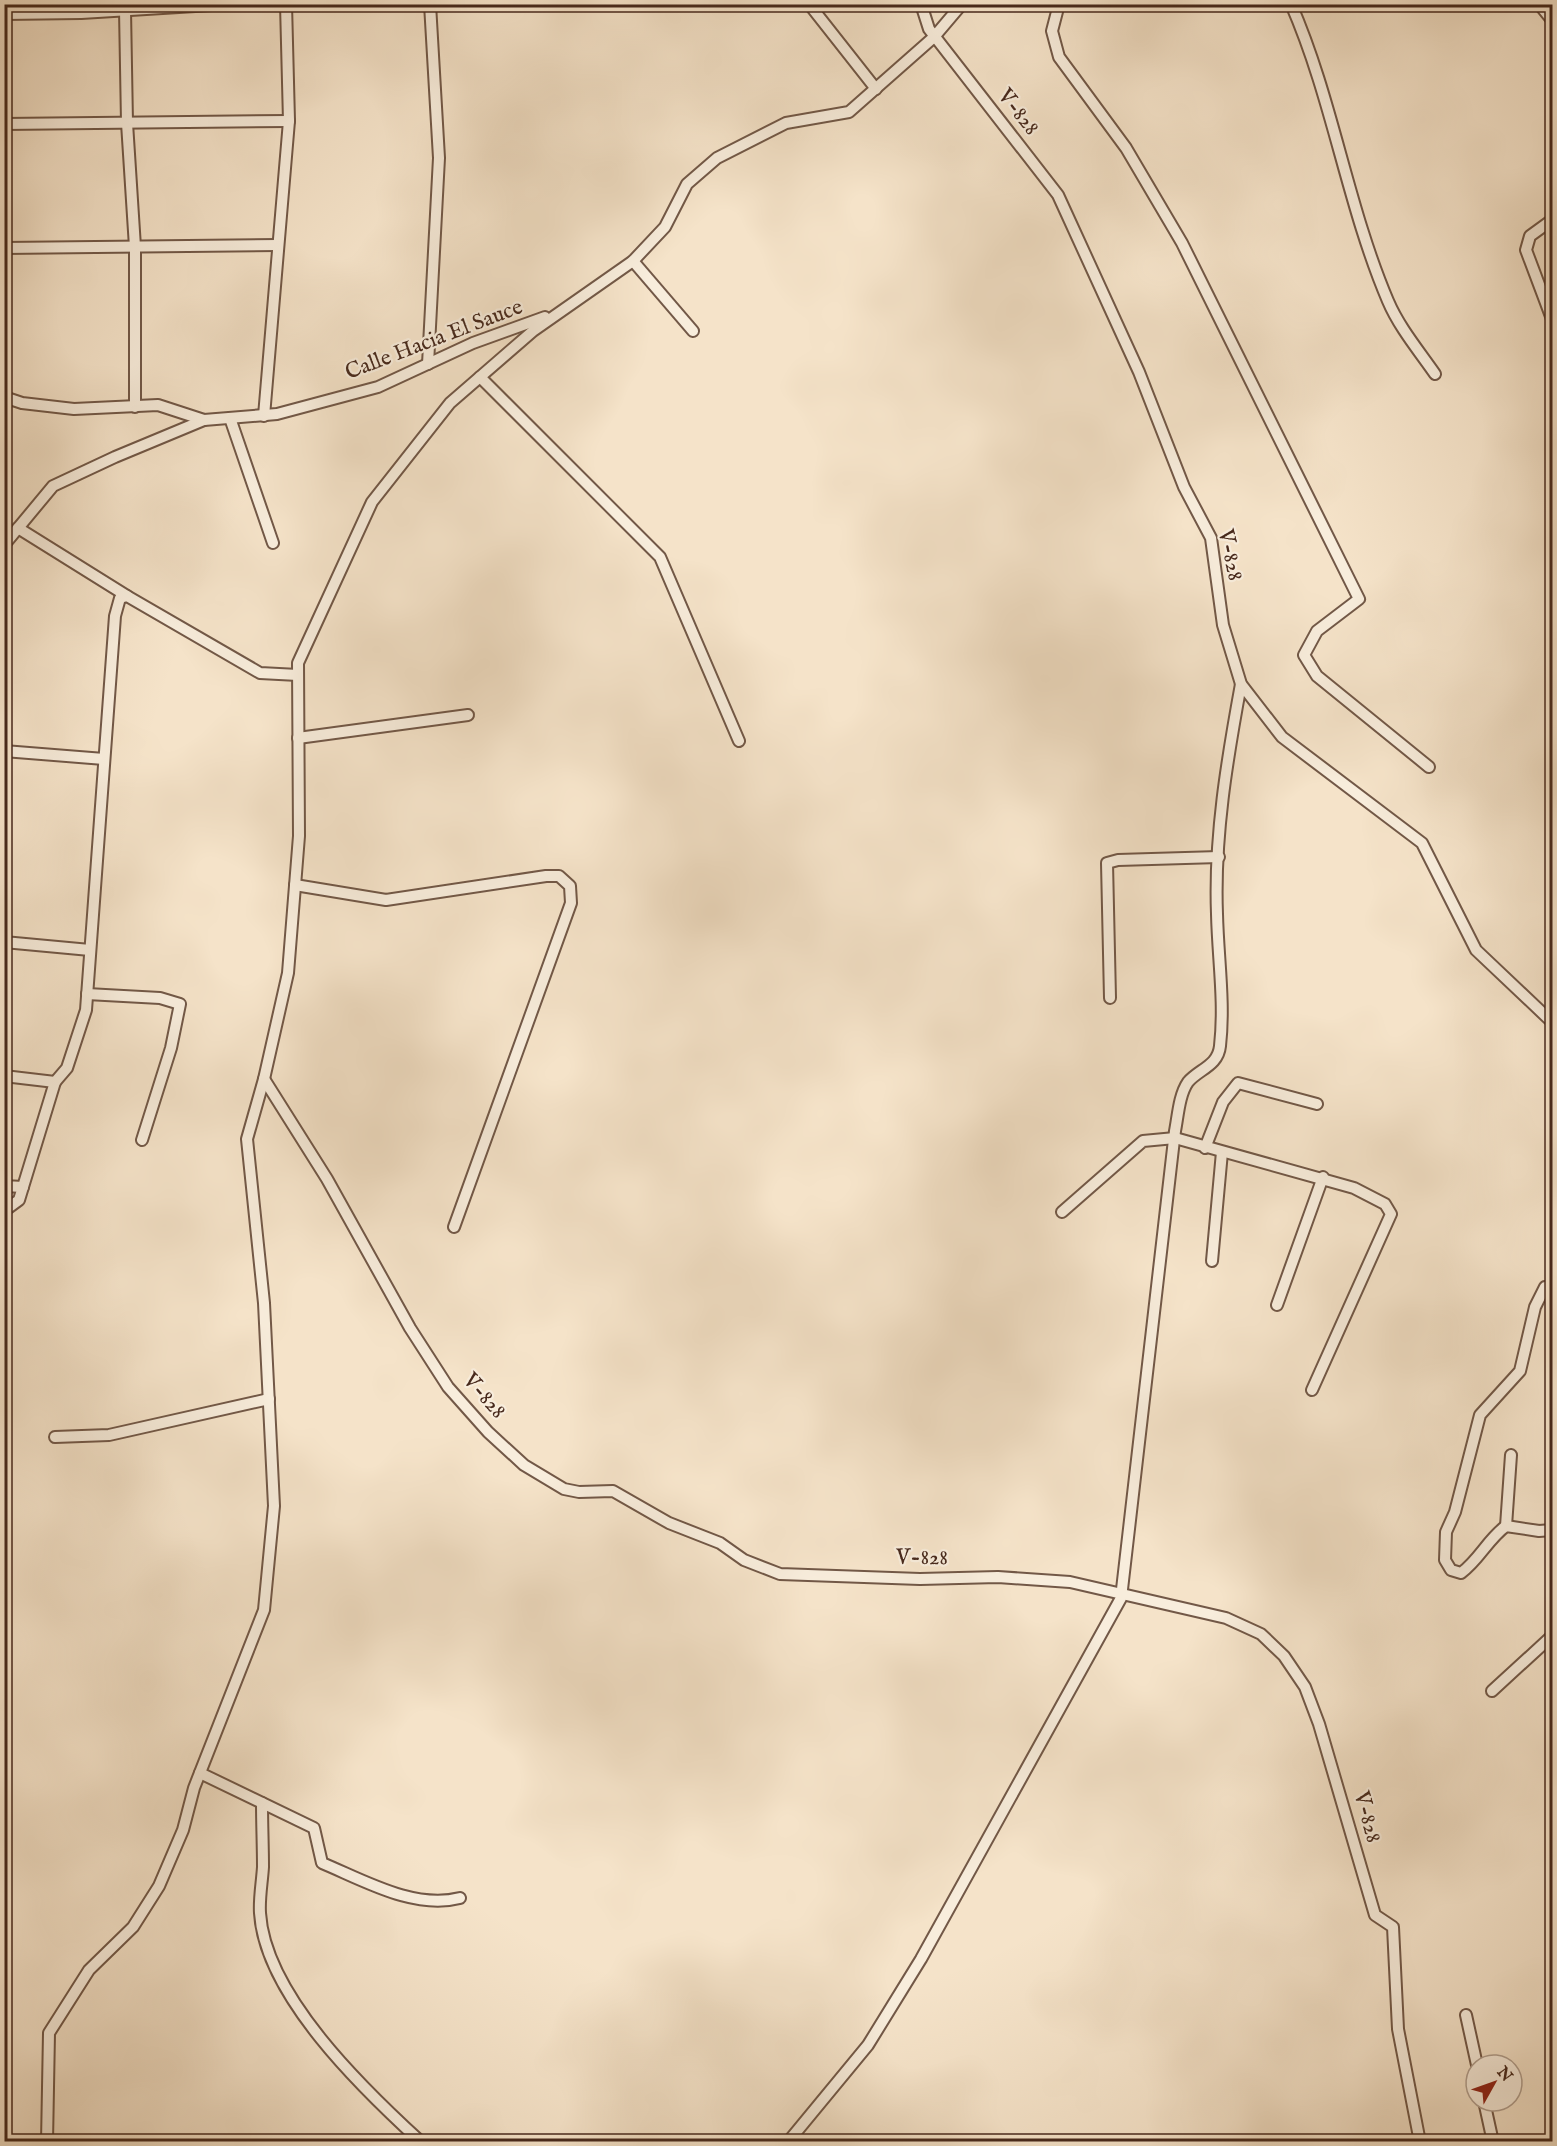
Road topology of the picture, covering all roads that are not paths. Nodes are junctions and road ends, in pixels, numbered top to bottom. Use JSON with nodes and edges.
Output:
{"nodes":[{"id":1,"x":228,"y":4,"type":"edge"},
{"id":2,"x":286,"y":4,"type":"edge"},
{"id":3,"x":430,"y":4,"type":"edge"},
{"id":4,"x":809,"y":4,"type":"edge"},
{"id":5,"x":921,"y":4,"type":"edge"},
{"id":6,"x":962,"y":4,"type":"edge"},
{"id":7,"x":1059,"y":4,"type":"edge"},
{"id":8,"x":1291,"y":4,"type":"edge"},
{"id":9,"x":1539,"y":4,"type":"edge"},
{"id":10,"x":124,"y":10,"type":"junction"},
{"id":11,"x":4,"y":15,"type":"edge"},
{"id":12,"x":1552,"y":20,"type":"edge"},
{"id":13,"x":934,"y":37,"type":"junction"},
{"id":14,"x":876,"y":89,"type":"junction"},
{"id":15,"x":289,"y":122,"type":"junction"},
{"id":16,"x":127,"y":123,"type":"junction"},
{"id":17,"x":4,"y":124,"type":"edge"},
{"id":18,"x":1552,"y":220,"type":"edge"},
{"id":19,"x":278,"y":245,"type":"junction"},
{"id":20,"x":135,"y":247,"type":"junction"},
{"id":21,"x":4,"y":248,"type":"edge"},
{"id":22,"x":633,"y":261,"type":"junction"},
{"id":23,"x":560,"y":312,"type":"junction"},
{"id":24,"x":1552,"y":319,"type":"edge"},
{"id":25,"x":693,"y":331,"type":"dead end"},
{"id":26,"x":428,"y":364,"type":"junction"},
{"id":27,"x":1435,"y":374,"type":"dead end"},
{"id":28,"x":480,"y":377,"type":"junction"},
{"id":29,"x":4,"y":397,"type":"edge"},
{"id":30,"x":135,"y":407,"type":"junction"},
{"id":31,"x":264,"y":416,"type":"junction"},
{"id":32,"x":230,"y":418,"type":"junction"},
{"id":33,"x":204,"y":420,"type":"junction"},
{"id":34,"x":18,"y":528,"type":"junction"},
{"id":35,"x":273,"y":543,"type":"dead end"},
{"id":36,"x":4,"y":545,"type":"edge"},
{"id":37,"x":127,"y":596,"type":"junction"},
{"id":38,"x":298,"y":675,"type":"junction"},
{"id":39,"x":1241,"y":684,"type":"junction"},
{"id":40,"x":468,"y":715,"type":"dead end"},
{"id":41,"x":298,"y":738,"type":"junction"},
{"id":42,"x":739,"y":741,"type":"dead end"},
{"id":43,"x":4,"y":751,"type":"edge"},
{"id":44,"x":104,"y":759,"type":"junction"},
{"id":45,"x":1429,"y":767,"type":"dead end"},
{"id":46,"x":1219,"y":857,"type":"junction"},
{"id":47,"x":295,"y":885,"type":"junction"},
{"id":48,"x":4,"y":942,"type":"edge"},
{"id":49,"x":90,"y":950,"type":"junction"},
{"id":50,"x":87,"y":994,"type":"junction"},
{"id":51,"x":1110,"y":998,"type":"dead end"},
{"id":52,"x":1552,"y":1022,"type":"edge"},
{"id":53,"x":4,"y":1076,"type":"edge"},
{"id":54,"x":264,"y":1079,"type":"junction"},
{"id":55,"x":55,"y":1082,"type":"junction"},
{"id":56,"x":1317,"y":1104,"type":"dead end"},
{"id":57,"x":1174,"y":1138,"type":"junction"},
{"id":58,"x":142,"y":1140,"type":"dead end"},
{"id":59,"x":1205,"y":1148,"type":"junction"},
{"id":60,"x":1222,"y":1152,"type":"junction"},
{"id":61,"x":1323,"y":1178,"type":"junction"},
{"id":62,"x":4,"y":1186,"type":"edge"},
{"id":63,"x":23,"y":1187,"type":"junction"},
{"id":64,"x":4,"y":1211,"type":"edge"},
{"id":65,"x":1062,"y":1212,"type":"dead end"},
{"id":66,"x":454,"y":1227,"type":"dead end"},
{"id":67,"x":1212,"y":1261,"type":"dead end"},
{"id":68,"x":1552,"y":1288,"type":"edge"},
{"id":69,"x":1277,"y":1305,"type":"dead end"},
{"id":70,"x":1312,"y":1390,"type":"dead end"},
{"id":71,"x":269,"y":1399,"type":"junction"},
{"id":72,"x":55,"y":1437,"type":"dead end"},
{"id":73,"x":1511,"y":1455,"type":"dead end"},
{"id":74,"x":1506,"y":1526,"type":"junction"},
{"id":75,"x":1552,"y":1530,"type":"edge"},
{"id":76,"x":1122,"y":1593,"type":"junction"},
{"id":77,"x":1552,"y":1636,"type":"edge"},
{"id":78,"x":1492,"y":1691,"type":"dead end"},
{"id":79,"x":200,"y":1773,"type":"junction"},
{"id":80,"x":262,"y":1803,"type":"junction"},
{"id":81,"x":460,"y":1898,"type":"dead end"},
{"id":82,"x":1466,"y":2015,"type":"dead end"},
{"id":83,"x":1474,"y":2053,"type":"edge"},
{"id":84,"x":1487,"y":2113,"type":"edge"},
{"id":85,"x":47,"y":2142,"type":"edge"},
{"id":86,"x":421,"y":2142,"type":"edge"},
{"id":87,"x":788,"y":2142,"type":"edge"},
{"id":88,"x":1420,"y":2142,"type":"edge"},
{"id":89,"x":1493,"y":2142,"type":"edge"}],
"edges":[{"from":1,"to":10,"type":"street"},
{"from":2,"to":15,"type":"street"},
{"from":3,"to":26,"type":"street"},
{"from":4,"to":14,"type":"street"},
{"from":5,"to":13,"type":"street","name":"V-828"},
{"from":6,"to":13,"type":"street"},
{"from":7,"to":45,"type":"street"},
{"from":8,"to":27,"type":"street"},
{"from":9,"to":12,"type":"street"},
{"from":10,"to":11,"type":"street"},
{"from":10,"to":16,"type":"street"},
{"from":13,"to":14,"type":"street"},
{"from":13,"to":39,"type":"street","name":"V-828"},
{"from":14,"to":22,"type":"street"},
{"from":15,"to":16,"type":"street"},
{"from":15,"to":19,"type":"street"},
{"from":16,"to":17,"type":"street"},
{"from":16,"to":20,"type":"street"},
{"from":18,"to":24,"type":"street"},
{"from":19,"to":20,"type":"street"},
{"from":19,"to":31,"type":"street"},
{"from":20,"to":21,"type":"street"},
{"from":20,"to":30,"type":"street"},
{"from":22,"to":23,"type":"street"},
{"from":22,"to":25,"type":"street"},
{"from":23,"to":26,"type":"street","name":"Calle Hacia El Sauce"},
{"from":23,"to":28,"type":"street"},
{"from":26,"to":31,"type":"street","name":"Calle Hacia El Sauce"},
{"from":28,"to":38,"type":"street"},
{"from":28,"to":42,"type":"street"},
{"from":29,"to":30,"type":"street"},
{"from":30,"to":33,"type":"street"},
{"from":31,"to":32,"type":"street","name":"Calle Hacia El Sauce"},
{"from":32,"to":33,"type":"street","name":"Calle Hacia El Sauce"},
{"from":32,"to":35,"type":"street"},
{"from":33,"to":34,"type":"street","name":"Calle Hacia El Sauce"},
{"from":34,"to":36,"type":"street","name":"Calle Hacia El Sauce"},
{"from":34,"to":37,"type":"street"},
{"from":37,"to":38,"type":"street"},
{"from":37,"to":44,"type":"street"},
{"from":38,"to":41,"type":"street"},
{"from":39,"to":46,"type":"street"},
{"from":39,"to":52,"type":"street","name":"V-828"},
{"from":40,"to":41,"type":"street"},
{"from":41,"to":47,"type":"street"},
{"from":43,"to":44,"type":"street"},
{"from":44,"to":49,"type":"street"},
{"from":46,"to":51,"type":"street"},
{"from":46,"to":57,"type":"street"},
{"from":47,"to":54,"type":"street"},
{"from":47,"to":66,"type":"street"},
{"from":48,"to":49,"type":"street"},
{"from":49,"to":50,"type":"street"},
{"from":50,"to":55,"type":"street"},
{"from":50,"to":58,"type":"street"},
{"from":53,"to":55,"type":"street"},
{"from":54,"to":71,"type":"street"},
{"from":54,"to":76,"type":"street","name":"V-828"},
{"from":55,"to":63,"type":"street"},
{"from":56,"to":59,"type":"street"},
{"from":57,"to":59,"type":"street"},
{"from":57,"to":65,"type":"street"},
{"from":57,"to":76,"type":"street"},
{"from":59,"to":60,"type":"street"},
{"from":60,"to":61,"type":"street"},
{"from":60,"to":67,"type":"street"},
{"from":61,"to":69,"type":"street"},
{"from":61,"to":70,"type":"street"},
{"from":62,"to":63,"type":"street"},
{"from":63,"to":64,"type":"street"},
{"from":68,"to":74,"type":"street"},
{"from":71,"to":72,"type":"street"},
{"from":71,"to":79,"type":"street"},
{"from":73,"to":74,"type":"street"},
{"from":74,"to":75,"type":"street"},
{"from":76,"to":87,"type":"street"},
{"from":76,"to":88,"type":"street","name":"V-828"},
{"from":77,"to":78,"type":"street"},
{"from":79,"to":80,"type":"street"},
{"from":79,"to":85,"type":"street"},
{"from":80,"to":81,"type":"street"},
{"from":80,"to":86,"type":"street"},
{"from":82,"to":83,"type":"street"},
{"from":84,"to":89,"type":"street"}]}
